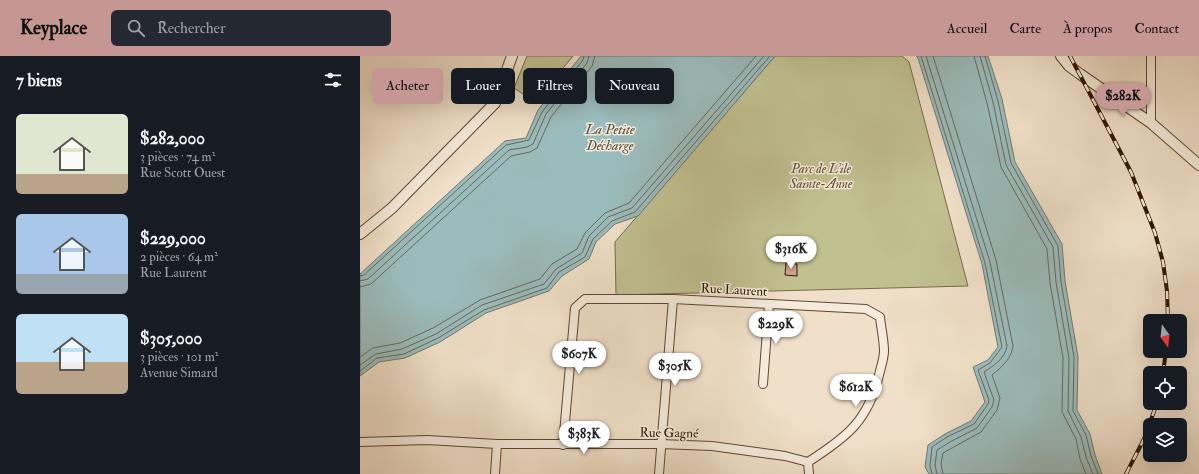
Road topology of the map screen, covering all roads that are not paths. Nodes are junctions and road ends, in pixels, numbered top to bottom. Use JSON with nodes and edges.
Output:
{"nodes":[{"id":1,"x":512,"y":56,"type":"edge"},
{"id":2,"x":1061,"y":56,"type":"edge"},
{"id":3,"x":1152,"y":56,"type":"edge"},
{"id":4,"x":1151,"y":123,"type":"junction"},
{"id":5,"x":1199,"y":165,"type":"edge"},
{"id":6,"x":360,"y":234,"type":"edge"},
{"id":7,"x":673,"y":299,"type":"junction"},
{"id":8,"x":769,"y":304,"type":"junction"},
{"id":9,"x":763,"y":384,"type":"dead end"},
{"id":10,"x":360,"y":442,"type":"edge"},
{"id":11,"x":497,"y":444,"type":"junction"},
{"id":12,"x":660,"y":444,"type":"junction"},
{"id":13,"x":563,"y":445,"type":"junction"},
{"id":14,"x":808,"y":462,"type":"junction"},
{"id":15,"x":495,"y":474,"type":"edge"},
{"id":16,"x":659,"y":474,"type":"edge"},
{"id":17,"x":809,"y":474,"type":"edge"}],
"edges":[{"from":1,"to":6,"type":"street"},
{"from":2,"to":4,"type":"street"},
{"from":3,"to":4,"type":"street"},
{"from":4,"to":5,"type":"street"},
{"from":7,"to":8,"type":"street","name":"Rue Laurent"},
{"from":7,"to":12,"type":"street"},
{"from":7,"to":13,"type":"street","name":"Rue Laurent"},
{"from":8,"to":9,"type":"street"},
{"from":8,"to":14,"type":"street","name":"Rue Laurent"},
{"from":10,"to":11,"type":"street","name":"Rue Gagné"},
{"from":11,"to":13,"type":"street","name":"Rue Gagné"},
{"from":11,"to":15,"type":"street"},
{"from":12,"to":13,"type":"street","name":"Rue Gagné"},
{"from":12,"to":14,"type":"street","name":"Rue Gagné"},
{"from":12,"to":16,"type":"street"},
{"from":14,"to":17,"type":"street"}]}
